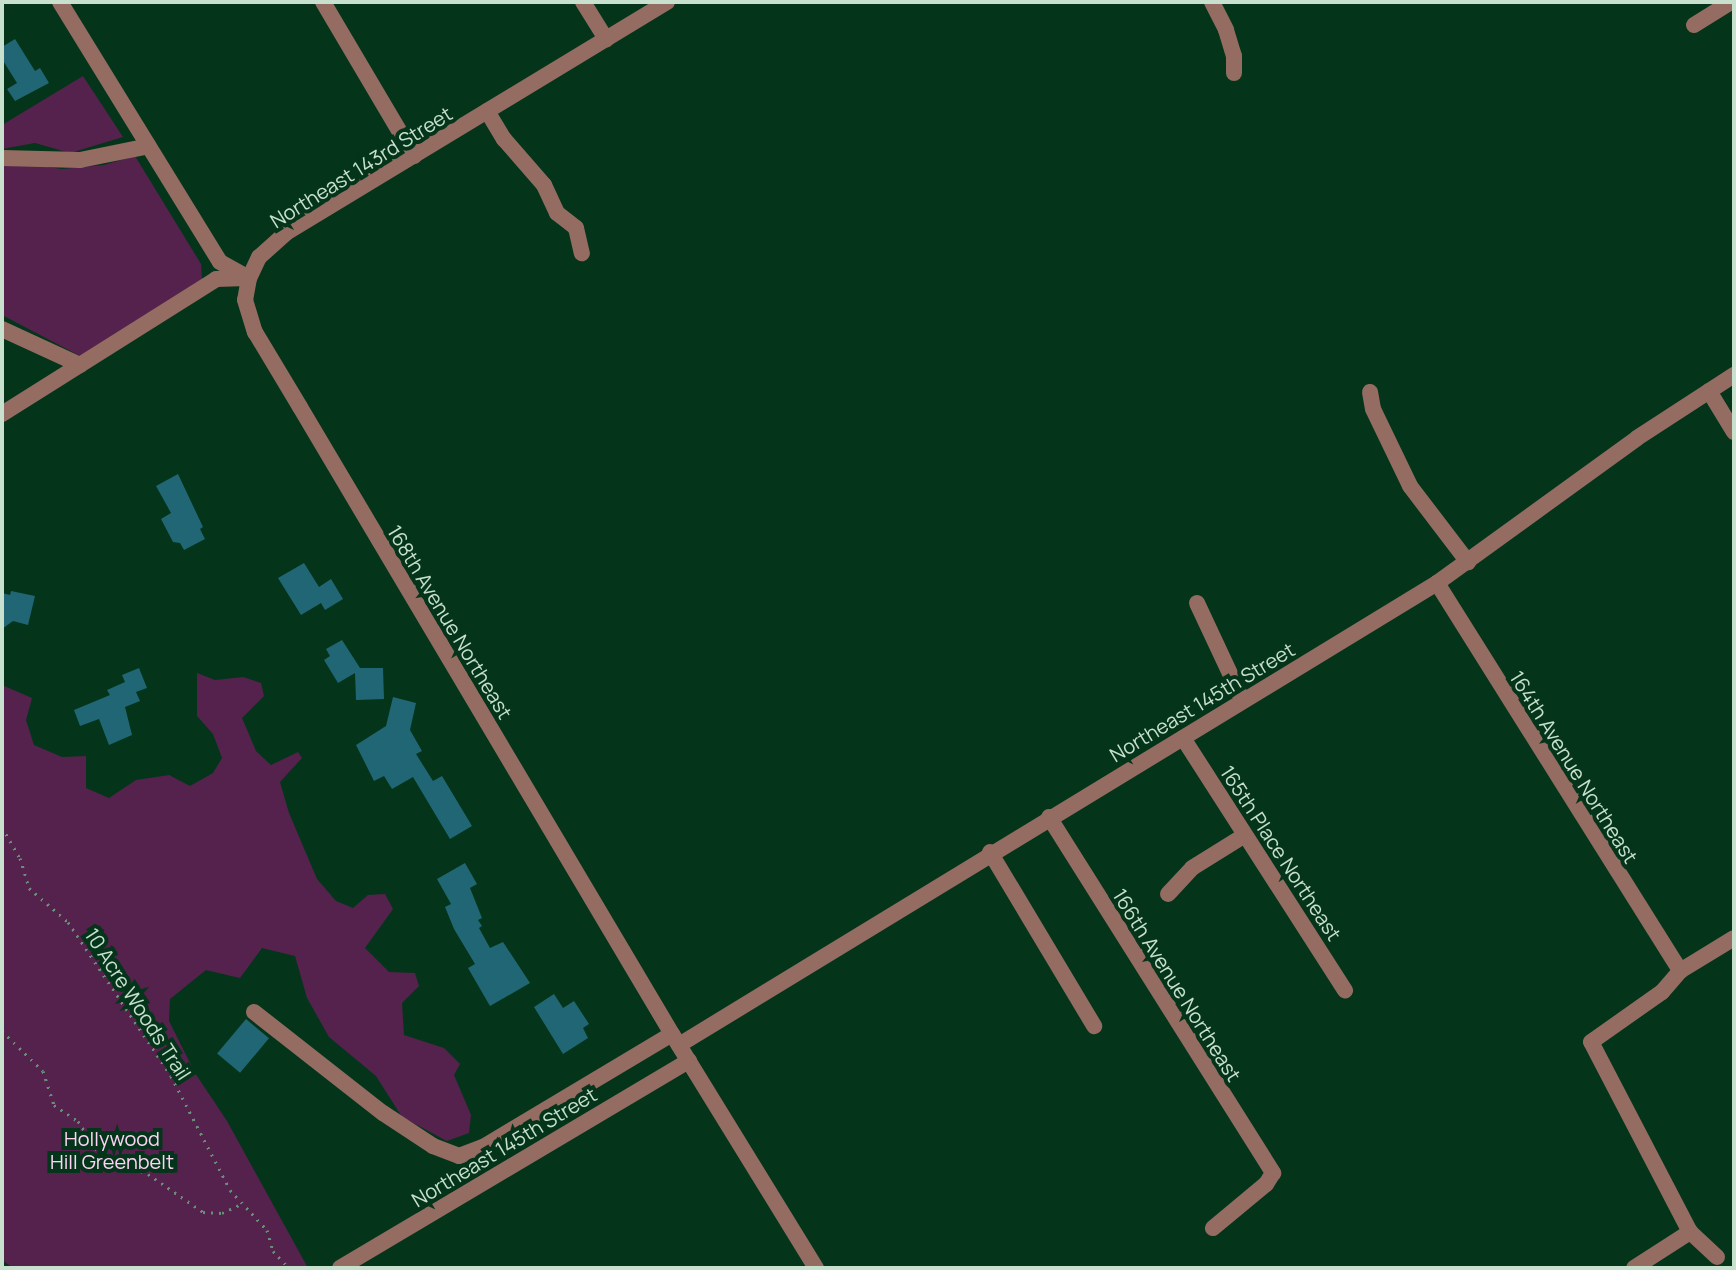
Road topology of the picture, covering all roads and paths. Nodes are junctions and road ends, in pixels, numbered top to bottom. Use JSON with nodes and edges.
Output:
{"nodes":[{"id":1,"x":60,"y":2,"type":"edge"},
{"id":2,"x":323,"y":2,"type":"edge"},
{"id":3,"x":583,"y":2,"type":"edge"},
{"id":4,"x":667,"y":2,"type":"edge"},
{"id":5,"x":1212,"y":2,"type":"edge"},
{"id":6,"x":1731,"y":2,"type":"edge"},
{"id":7,"x":1694,"y":25,"type":"dead end"},
{"id":8,"x":606,"y":39,"type":"junction"},
{"id":9,"x":1234,"y":73,"type":"dead end"},
{"id":10,"x":487,"y":111,"type":"junction"},
{"id":11,"x":149,"y":146,"type":"junction"},
{"id":12,"x":414,"y":156,"type":"junction"},
{"id":13,"x":2,"y":158,"type":"edge"},
{"id":14,"x":582,"y":253,"type":"dead end"},
{"id":15,"x":249,"y":278,"type":"junction"},
{"id":16,"x":2,"y":329,"type":"edge"},
{"id":17,"x":80,"y":365,"type":"junction"},
{"id":18,"x":1734,"y":375,"type":"edge"},
{"id":19,"x":1709,"y":391,"type":"junction"},
{"id":20,"x":1370,"y":392,"type":"dead end"},
{"id":21,"x":2,"y":414,"type":"edge"},
{"id":22,"x":1734,"y":432,"type":"edge"},
{"id":23,"x":1468,"y":562,"type":"junction"},
{"id":24,"x":1437,"y":583,"type":"junction"},
{"id":25,"x":1197,"y":603,"type":"dead end"},
{"id":26,"x":1243,"y":701,"type":"junction"},
{"id":27,"x":1183,"y":738,"type":"junction"},
{"id":28,"x":1049,"y":817,"type":"junction"},
{"id":29,"x":2,"y":827,"type":"edge"},
{"id":30,"x":1245,"y":835,"type":"junction"},
{"id":31,"x":990,"y":852,"type":"junction"},
{"id":32,"x":1168,"y":894,"type":"dead end"},
{"id":33,"x":1734,"y":938,"type":"edge"},
{"id":34,"x":1680,"y":971,"type":"junction"},
{"id":35,"x":1345,"y":990,"type":"dead end"},
{"id":36,"x":254,"y":1012,"type":"dead end"},
{"id":37,"x":1094,"y":1026,"type":"dead end"},
{"id":38,"x":2,"y":1031,"type":"edge"},
{"id":39,"x":675,"y":1039,"type":"junction"},
{"id":40,"x":689,"y":1061,"type":"junction"},
{"id":41,"x":242,"y":1203,"type":"junction"},
{"id":42,"x":1213,"y":1228,"type":"dead end"},
{"id":43,"x":1690,"y":1232,"type":"junction"},
{"id":44,"x":1717,"y":1257,"type":"dead end"},
{"id":45,"x":289,"y":1268,"type":"edge"},
{"id":46,"x":340,"y":1268,"type":"edge"},
{"id":47,"x":816,"y":1268,"type":"edge"},
{"id":48,"x":1634,"y":1268,"type":"edge"}],
"edges":[{"from":1,"to":11,"type":"street"},
{"from":2,"to":12,"type":"street"},
{"from":3,"to":8,"type":"street"},
{"from":4,"to":8,"type":"street","name":"Northeast 143rd Street"},
{"from":5,"to":9,"type":"street"},
{"from":6,"to":7,"type":"street"},
{"from":8,"to":10,"type":"street","name":"Northeast 143rd Street"},
{"from":10,"to":12,"type":"street","name":"Northeast 143rd Street"},
{"from":10,"to":14,"type":"street"},
{"from":11,"to":13,"type":"street"},
{"from":11,"to":15,"type":"street"},
{"from":12,"to":15,"type":"street","name":"Northeast 143rd Street"},
{"from":15,"to":17,"type":"street"},
{"from":15,"to":39,"type":"street","name":"168th Avenue Northeast"},
{"from":16,"to":17,"type":"street"},
{"from":17,"to":21,"type":"street"},
{"from":18,"to":19,"type":"street","name":"Northeast 145th Street"},
{"from":19,"to":22,"type":"street"},
{"from":19,"to":23,"type":"street","name":"Northeast 145th Street"},
{"from":20,"to":23,"type":"street"},
{"from":23,"to":24,"type":"street","name":"Northeast 145th Street"},
{"from":24,"to":26,"type":"street","name":"Northeast 145th Street"},
{"from":24,"to":34,"type":"street","name":"164th Avenue Northeast"},
{"from":25,"to":26,"type":"street"},
{"from":26,"to":27,"type":"street","name":"Northeast 145th Street"},
{"from":27,"to":28,"type":"street","name":"Northeast 145th Street"},
{"from":27,"to":30,"type":"street","name":"165th Place Northeast"},
{"from":28,"to":31,"type":"street","name":"Northeast 145th Street"},
{"from":28,"to":42,"type":"street","name":"166th Avenue Northeast"},
{"from":29,"to":41,"type":"path","name":"10 Acre Woods Trail"},
{"from":30,"to":32,"type":"street"},
{"from":30,"to":35,"type":"street","name":"165th Place Northeast"},
{"from":31,"to":37,"type":"street"},
{"from":31,"to":39,"type":"street","name":"Northeast 145th Street"},
{"from":33,"to":34,"type":"street"},
{"from":34,"to":43,"type":"street"},
{"from":36,"to":39,"type":"street","name":"Northeast 145th Street"},
{"from":38,"to":41,"type":"path"},
{"from":39,"to":40,"type":"street","name":"168th Avenue Northeast"},
{"from":40,"to":46,"type":"street","name":"Northeast 145th Street"},
{"from":40,"to":47,"type":"street","name":"168th Avenue Northeast"},
{"from":41,"to":45,"type":"path","name":"10 Acre Woods Trail"},
{"from":43,"to":44,"type":"street"},
{"from":43,"to":48,"type":"street"}]}
